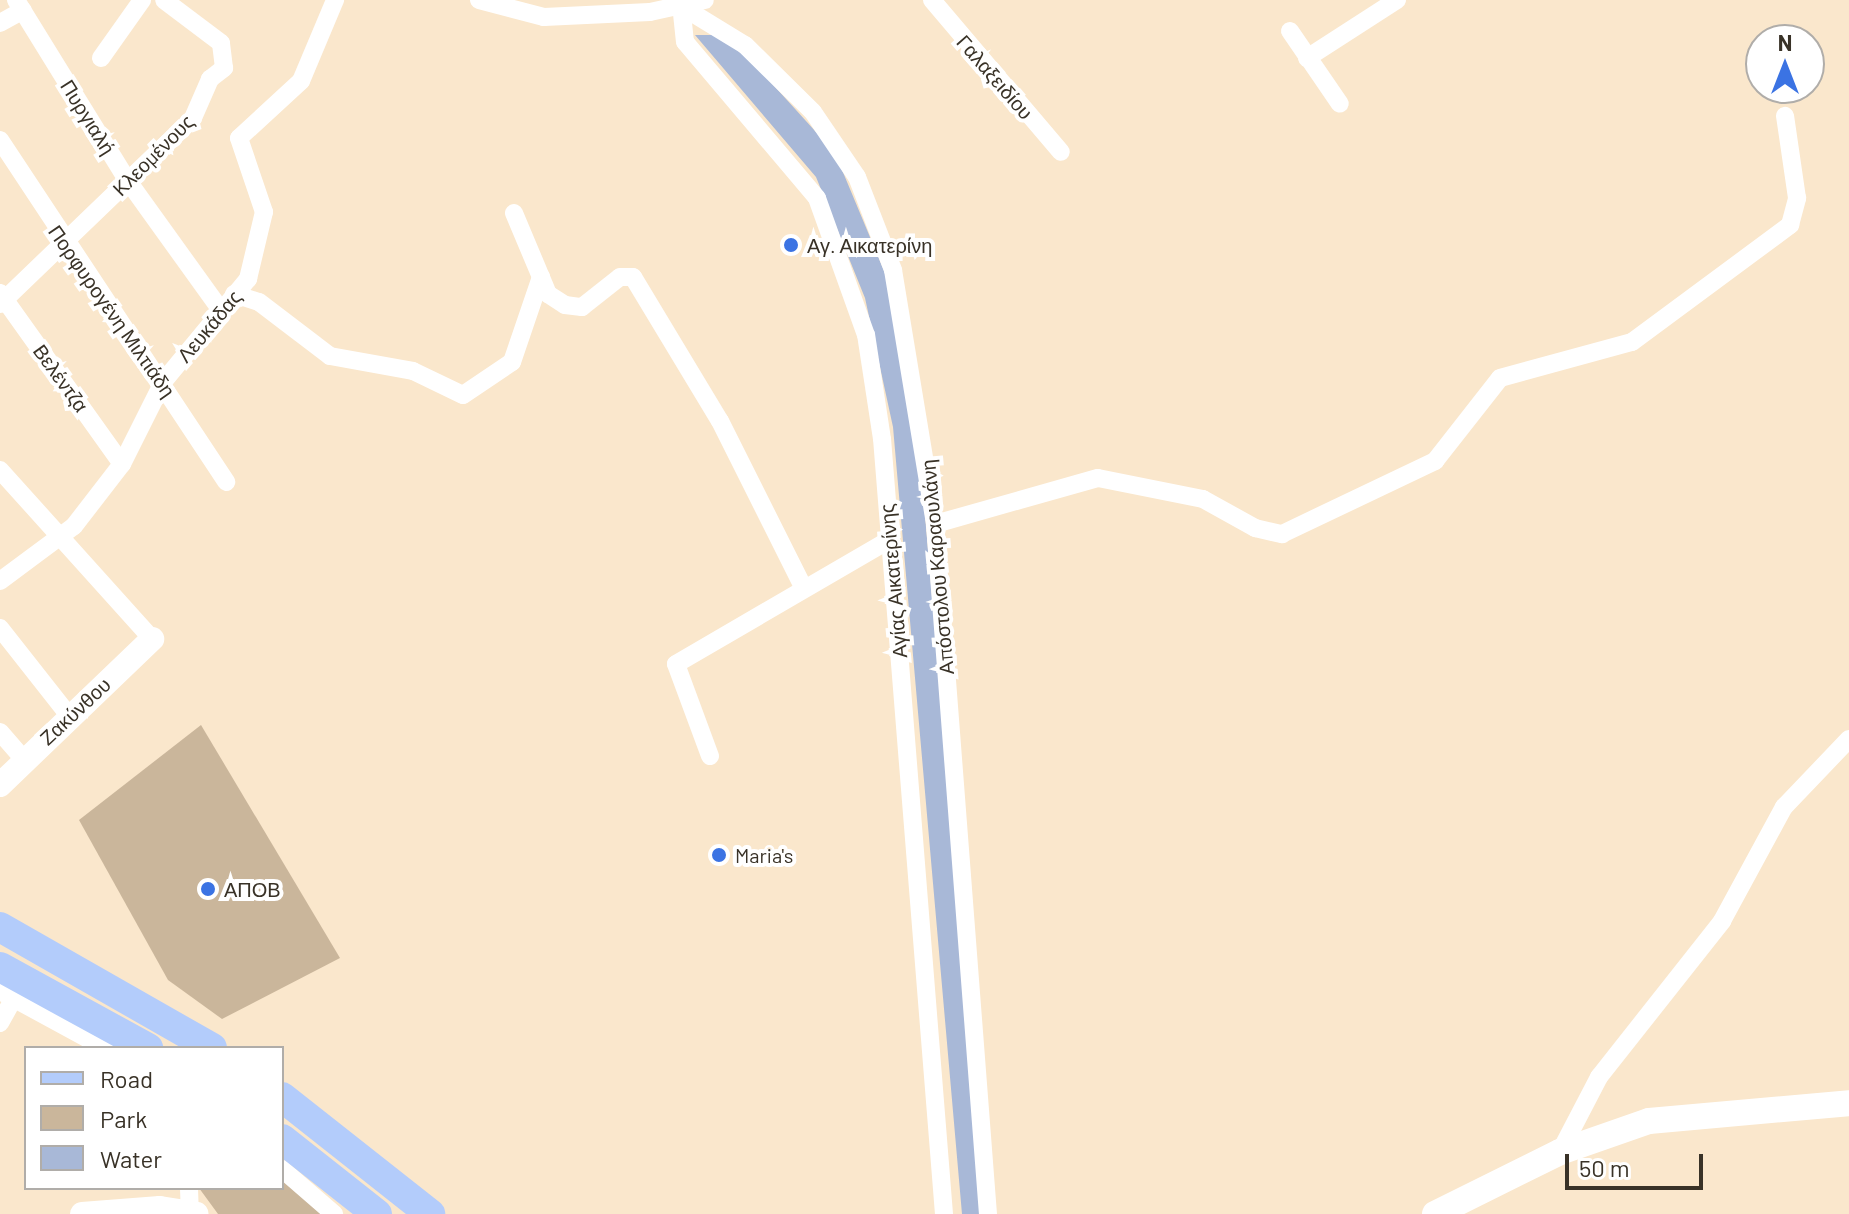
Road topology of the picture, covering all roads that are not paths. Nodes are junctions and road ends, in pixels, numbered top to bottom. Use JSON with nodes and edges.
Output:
{"nodes":[{"id":1,"x":142,"y":0,"type":"edge"},
{"id":2,"x":164,"y":0,"type":"edge"},
{"id":3,"x":335,"y":0,"type":"edge"},
{"id":4,"x":479,"y":0,"type":"edge"},
{"id":5,"x":705,"y":0,"type":"edge"},
{"id":6,"x":932,"y":0,"type":"edge"},
{"id":7,"x":1397,"y":0,"type":"edge"},
{"id":8,"x":679,"y":3,"type":"edge"},
{"id":9,"x":19,"y":5,"type":"edge"},
{"id":10,"x":0,"y":23,"type":"edge"},
{"id":11,"x":1290,"y":31,"type":"dead end"},
{"id":12,"x":101,"y":58,"type":"dead end"},
{"id":13,"x":1307,"y":58,"type":"junction"},
{"id":14,"x":1340,"y":104,"type":"dead end"},
{"id":15,"x":1785,"y":116,"type":"dead end"},
{"id":16,"x":0,"y":140,"type":"edge"},
{"id":17,"x":1061,"y":152,"type":"dead end"},
{"id":18,"x":128,"y":181,"type":"junction"},
{"id":19,"x":514,"y":213,"type":"dead end"},
{"id":20,"x":63,"y":242,"type":"junction"},
{"id":21,"x":541,"y":277,"type":"junction"},
{"id":22,"x":234,"y":294,"type":"junction"},
{"id":23,"x":1,"y":299,"type":"edge"},
{"id":24,"x":220,"y":309,"type":"junction"},
{"id":25,"x":163,"y":382,"type":"junction"},
{"id":26,"x":122,"y":464,"type":"junction"},
{"id":27,"x":0,"y":470,"type":"edge"},
{"id":28,"x":226,"y":482,"type":"dead end"},
{"id":29,"x":935,"y":524,"type":"junction"},
{"id":30,"x":64,"y":536,"type":"junction"},
{"id":31,"x":889,"y":540,"type":"junction"},
{"id":32,"x":0,"y":581,"type":"edge"},
{"id":33,"x":802,"y":585,"type":"junction"},
{"id":34,"x":0,"y":628,"type":"edge"},
{"id":35,"x":152,"y":639,"type":"joint"},
{"id":36,"x":70,"y":717,"type":"junction"},
{"id":37,"x":0,"y":732,"type":"edge"},
{"id":38,"x":1849,"y":739,"type":"edge"},
{"id":39,"x":710,"y":756,"type":"dead end"},
{"id":40,"x":24,"y":760,"type":"junction"},
{"id":41,"x":0,"y":785,"type":"edge"},
{"id":42,"x":0,"y":903,"type":"edge"},
{"id":43,"x":0,"y":927,"type":"edge"},
{"id":44,"x":32,"y":944,"type":"junction"},
{"id":45,"x":0,"y":967,"type":"edge"},
{"id":46,"x":7,"y":994,"type":"edge"},
{"id":47,"x":0,"y":1023,"type":"edge"},
{"id":48,"x":101,"y":1046,"type":"edge"},
{"id":49,"x":144,"y":1046,"type":"edge"},
{"id":50,"x":209,"y":1046,"type":"edge"},
{"id":51,"x":284,"y":1099,"type":"edge"},
{"id":52,"x":1849,"y":1103,"type":"edge"},
{"id":53,"x":284,"y":1141,"type":"edge"},
{"id":54,"x":1560,"y":1152,"type":"junction"},
{"id":55,"x":284,"y":1171,"type":"edge"},
{"id":56,"x":192,"y":1204,"type":"edge"},
{"id":57,"x":82,"y":1214,"type":"edge"},
{"id":58,"x":334,"y":1214,"type":"edge"},
{"id":59,"x":377,"y":1214,"type":"edge"},
{"id":60,"x":430,"y":1214,"type":"edge"},
{"id":61,"x":944,"y":1214,"type":"edge"},
{"id":62,"x":988,"y":1214,"type":"edge"},
{"id":63,"x":1435,"y":1214,"type":"edge"}],
"edges":[{"from":1,"to":12,"type":"street"},
{"from":2,"to":18,"type":"street","name":"Κλεομένους"},
{"from":3,"to":22,"type":"street","name":"Λευκάδας"},
{"from":4,"to":8,"type":"street"},
{"from":5,"to":8,"type":"street"},
{"from":6,"to":17,"type":"street","name":"Γαλαξειδίου"},
{"from":7,"to":13,"type":"street"},
{"from":8,"to":29,"type":"street","name":"Απόστολου Καραουλάνη"},
{"from":8,"to":31,"type":"street","name":"Αγίας Αικατερίνης"},
{"from":9,"to":10,"type":"street"},
{"from":9,"to":18,"type":"street","name":"Πυργιαλή"},
{"from":11,"to":13,"type":"street"},
{"from":13,"to":14,"type":"street"},
{"from":15,"to":29,"type":"street"},
{"from":16,"to":20,"type":"street","name":"Πορφυρογένη Μιλτιάδη"},
{"from":18,"to":20,"type":"street","name":"Κλεομένους"},
{"from":18,"to":24,"type":"street","name":"Πυργιαλή"},
{"from":19,"to":21,"type":"street"},
{"from":20,"to":23,"type":"street","name":"Κλεομένους"},
{"from":20,"to":25,"type":"street","name":"Πορφυρογένη Μιλτιάδη"},
{"from":21,"to":22,"type":"street"},
{"from":21,"to":33,"type":"street"},
{"from":22,"to":24,"type":"street","name":"Λευκάδας"},
{"from":23,"to":26,"type":"street","name":"Βελέντζα"},
{"from":24,"to":25,"type":"street","name":"Λευκάδας"},
{"from":25,"to":26,"type":"street","name":"Λευκάδας"},
{"from":25,"to":28,"type":"street","name":"Πορφυρογένη Μιλτιάδη"},
{"from":26,"to":30,"type":"street","name":"Λευκάδας"},
{"from":27,"to":30,"type":"street"},
{"from":29,"to":62,"type":"street","name":"Απόστολου Καραουλάνη"},
{"from":30,"to":32,"type":"street","name":"Λευκάδας"},
{"from":30,"to":35,"type":"street"},
{"from":31,"to":33,"type":"street"},
{"from":31,"to":61,"type":"street","name":"Αγίας Αικατερίνης"},
{"from":33,"to":39,"type":"street"},
{"from":34,"to":36,"type":"street"},
{"from":35,"to":36,"type":"street","name":"Ζακύνθου"},
{"from":36,"to":40,"type":"street","name":"Ζακύνθου"},
{"from":37,"to":40,"type":"street"},
{"from":38,"to":54,"type":"street"},
{"from":40,"to":41,"type":"street","name":"Ζακύνθου"},
{"from":42,"to":44,"type":"main road"},
{"from":43,"to":44,"type":"main road"},
{"from":44,"to":50,"type":"main road"},
{"from":45,"to":49,"type":"main road"},
{"from":46,"to":47,"type":"street"},
{"from":46,"to":48,"type":"street"},
{"from":51,"to":60,"type":"main road"},
{"from":52,"to":54,"type":"main road"},
{"from":53,"to":59,"type":"main road"},
{"from":54,"to":63,"type":"main road"},
{"from":55,"to":58,"type":"street"},
{"from":56,"to":57,"type":"street"}]}
